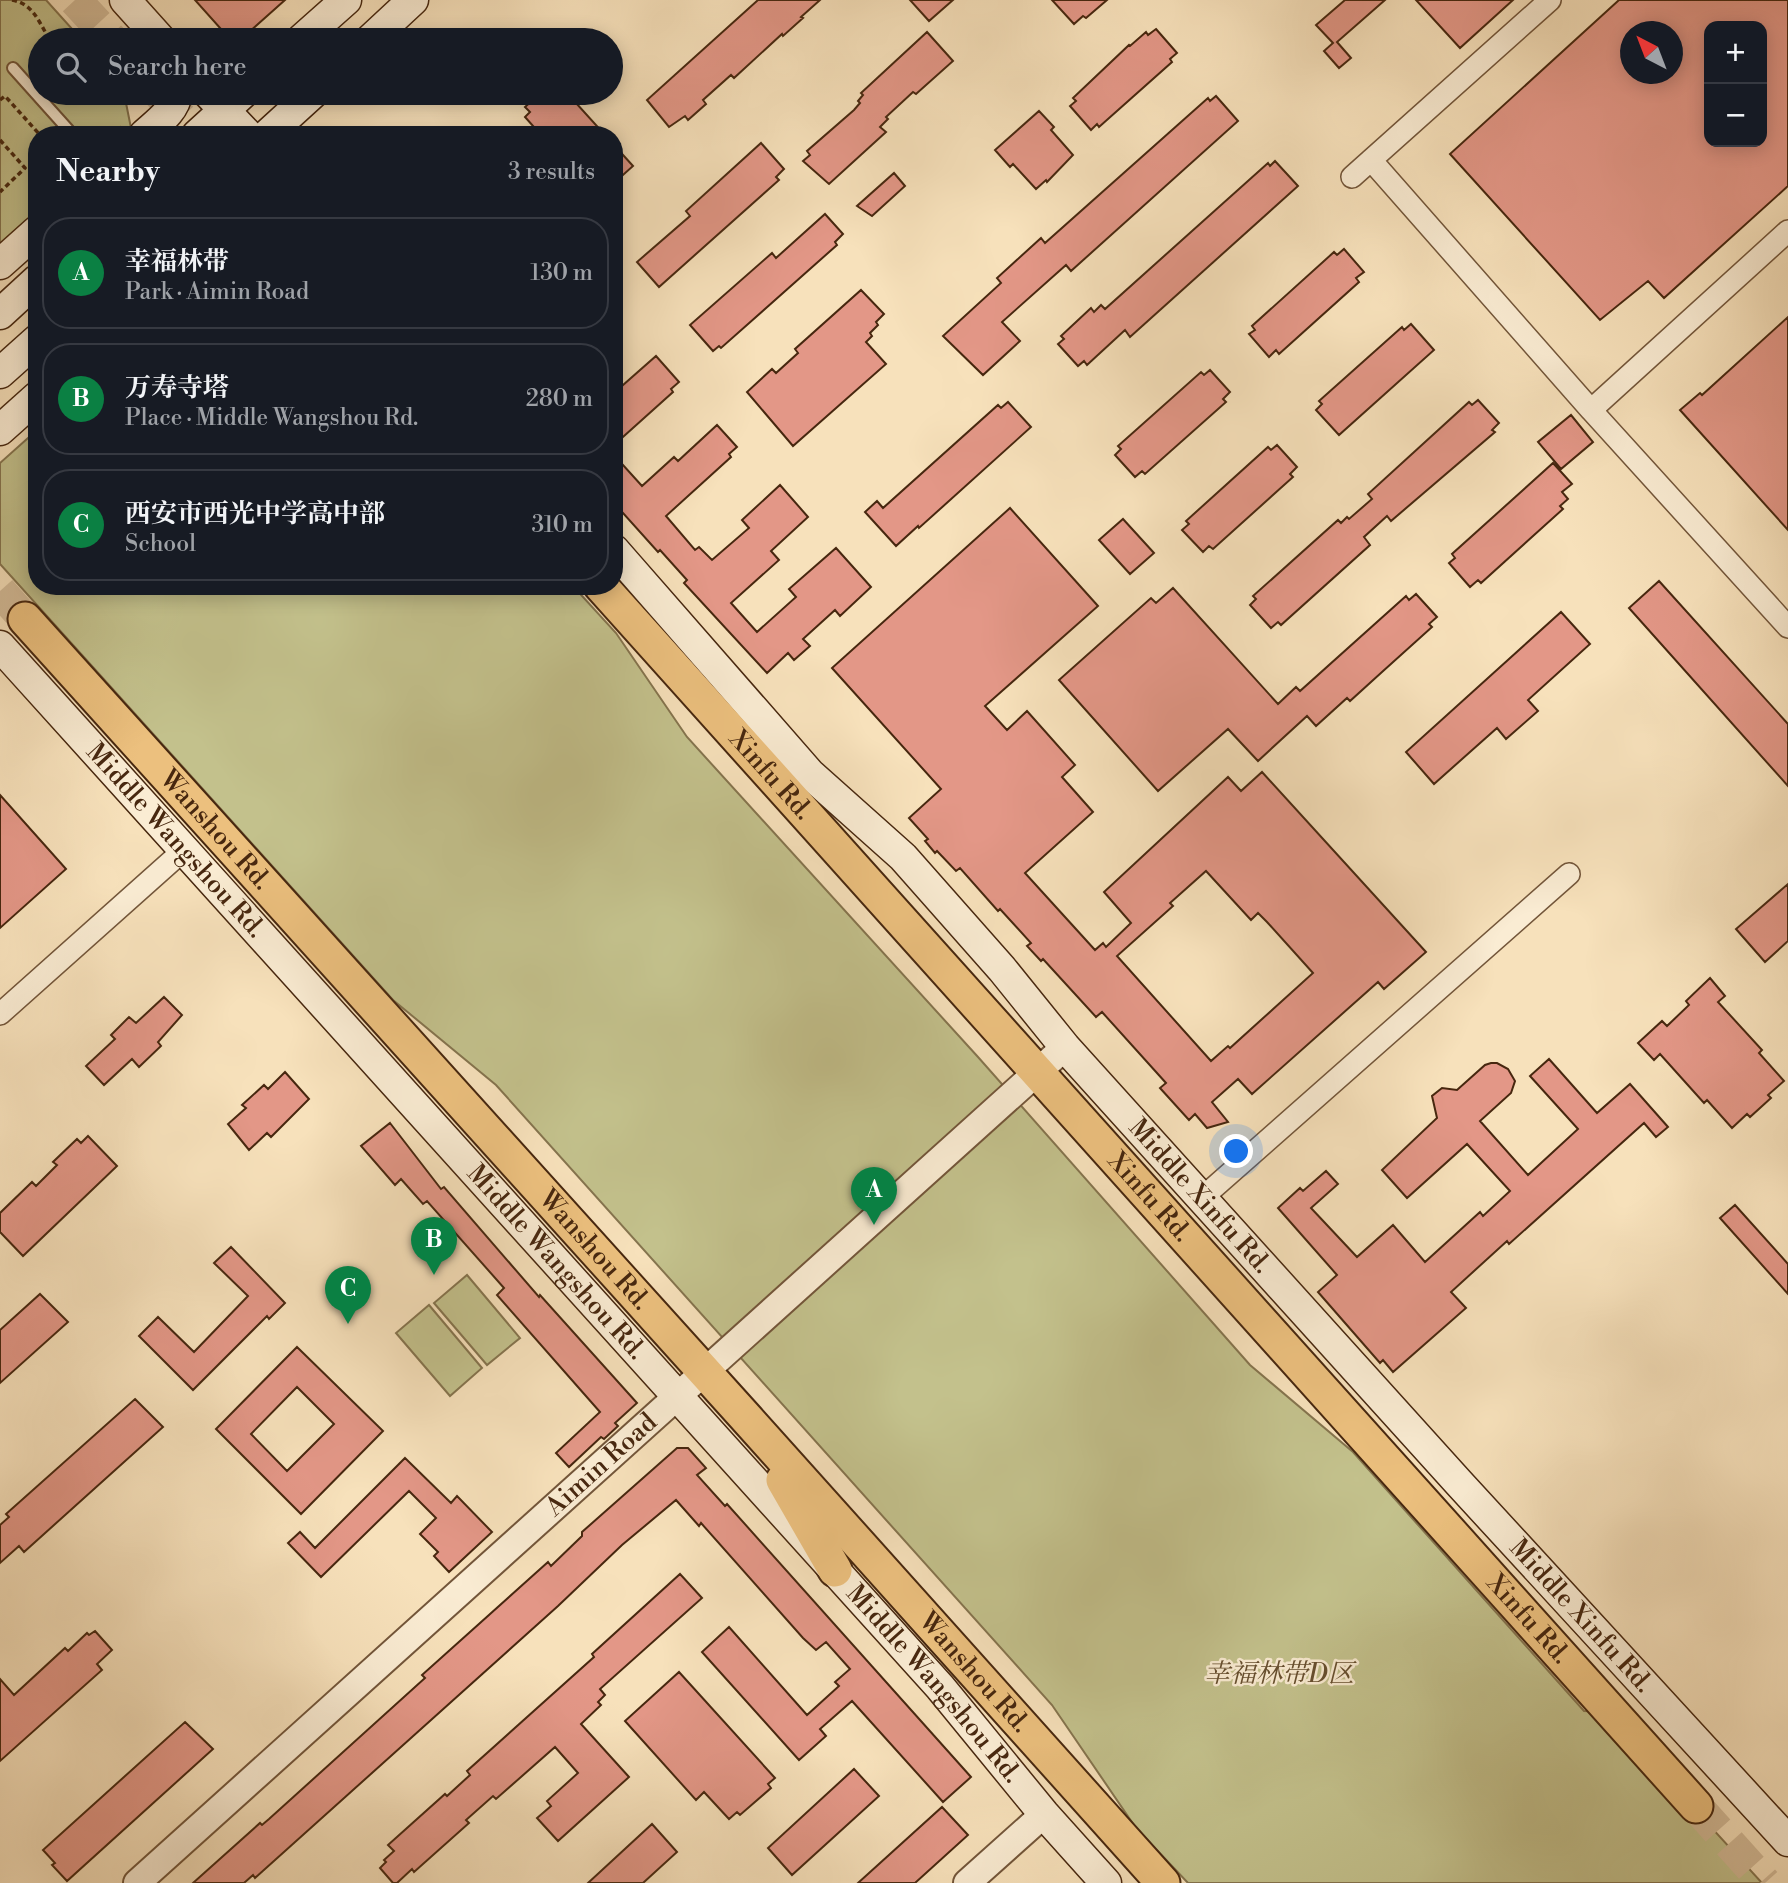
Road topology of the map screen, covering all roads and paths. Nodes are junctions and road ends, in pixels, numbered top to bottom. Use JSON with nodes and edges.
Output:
{"nodes":[{"id":1,"x":12,"y":0,"type":"edge"},
{"id":2,"x":125,"y":0,"type":"edge"},
{"id":3,"x":346,"y":0,"type":"edge"},
{"id":4,"x":413,"y":0,"type":"edge"},
{"id":5,"x":1550,"y":0,"type":"edge"},
{"id":6,"x":43,"y":28,"type":"edge"},
{"id":7,"x":149,"y":28,"type":"edge"},
{"id":8,"x":314,"y":28,"type":"edge"},
{"id":9,"x":383,"y":28,"type":"edge"},
{"id":10,"x":13,"y":68,"type":"dead end"},
{"id":11,"x":28,"y":85,"type":"edge"},
{"id":12,"x":0,"y":100,"type":"edge"},
{"id":13,"x":46,"y":105,"type":"edge"},
{"id":14,"x":173,"y":105,"type":"edge"},
{"id":15,"x":220,"y":105,"type":"edge"},
{"id":16,"x":229,"y":105,"type":"edge"},
{"id":17,"x":300,"y":105,"type":"edge"},
{"id":18,"x":32,"y":126,"type":"edge"},
{"id":19,"x":65,"y":126,"type":"edge"},
{"id":20,"x":154,"y":126,"type":"edge"},
{"id":21,"x":204,"y":126,"type":"edge"},
{"id":22,"x":242,"y":126,"type":"edge"},
{"id":23,"x":277,"y":126,"type":"edge"},
{"id":24,"x":0,"y":140,"type":"edge"},
{"id":25,"x":6,"y":147,"type":"junction"},
{"id":26,"x":0,"y":152,"type":"edge"},
{"id":27,"x":1371,"y":160,"type":"junction"},
{"id":28,"x":1352,"y":177,"type":"dead end"},
{"id":29,"x":0,"y":192,"type":"edge"},
{"id":30,"x":1788,"y":231,"type":"edge"},
{"id":31,"x":28,"y":239,"type":"edge"},
{"id":32,"x":0,"y":264,"type":"edge"},
{"id":33,"x":28,"y":288,"type":"edge"},
{"id":34,"x":0,"y":314,"type":"edge"},
{"id":35,"x":28,"y":348,"type":"edge"},
{"id":36,"x":0,"y":373,"type":"edge"},
{"id":37,"x":28,"y":405,"type":"edge"},
{"id":38,"x":1591,"y":410,"type":"junction"},
{"id":39,"x":0,"y":430,"type":"edge"},
{"id":40,"x":623,"y":561,"type":"edge"},
{"id":41,"x":609,"y":595,"type":"edge"},
{"id":42,"x":25,"y":619,"type":"tunnel mouth"},
{"id":43,"x":1788,"y":627,"type":"edge"},
{"id":44,"x":0,"y":646,"type":"edge"},
{"id":45,"x":185,"y":849,"type":"junction"},
{"id":46,"x":1570,"y":874,"type":"dead end"},
{"id":47,"x":0,"y":1014,"type":"edge"},
{"id":48,"x":1065,"y":1047,"type":"junction"},
{"id":49,"x":1037,"y":1072,"type":"junction"},
{"id":50,"x":1202,"y":1198,"type":"junction"},
{"id":51,"x":705,"y":1372,"type":"junction"},
{"id":52,"x":678,"y":1396,"type":"junction"},
{"id":53,"x":748,"y":1420,"type":"junction"},
{"id":54,"x":835,"y":1570,"type":"junction"},
{"id":55,"x":1696,"y":1806,"type":"tunnel mouth"},
{"id":56,"x":1044,"y":1814,"type":"junction"},
{"id":57,"x":1788,"y":1841,"type":"edge"},
{"id":58,"x":137,"y":1883,"type":"edge"},
{"id":59,"x":967,"y":1883,"type":"edge"},
{"id":60,"x":1107,"y":1883,"type":"edge"},
{"id":61,"x":1163,"y":1883,"type":"edge"}],
"edges":[{"from":1,"to":6,"type":"path"},
{"from":2,"to":7,"type":"main road"},
{"from":3,"to":8,"type":"main road"},
{"from":4,"to":9,"type":"main road"},
{"from":5,"to":27,"type":"street"},
{"from":10,"to":11,"type":"lane"},
{"from":12,"to":18,"type":"path"},
{"from":13,"to":19,"type":"lane"},
{"from":14,"to":20,"type":"main road"},
{"from":15,"to":21,"type":"main road"},
{"from":16,"to":22,"type":"main road"},
{"from":17,"to":23,"type":"main road"},
{"from":24,"to":25,"type":"path"},
{"from":25,"to":26,"type":"path"},
{"from":25,"to":29,"type":"path"},
{"from":27,"to":28,"type":"street"},
{"from":27,"to":38,"type":"street"},
{"from":30,"to":38,"type":"street"},
{"from":31,"to":32,"type":"main road"},
{"from":33,"to":34,"type":"main road"},
{"from":35,"to":36,"type":"main road"},
{"from":37,"to":39,"type":"main road"},
{"from":38,"to":43,"type":"street"},
{"from":40,"to":48,"type":"main road","name":"Middle Xinfu Rd."},
{"from":41,"to":49,"type":"main road","name":"Xinfu Rd."},
{"from":42,"to":51,"type":"main road","name":"Wanshou Rd."},
{"from":44,"to":45,"type":"main road","name":"Middle Wangshou Rd."},
{"from":45,"to":47,"type":"street"},
{"from":45,"to":52,"type":"main road","name":"Middle Wangshou Rd."},
{"from":46,"to":50,"type":"street"},
{"from":48,"to":49,"type":"street","name":"Aimin Road"},
{"from":48,"to":50,"type":"main road","name":"Middle Xinfu Rd."},
{"from":49,"to":51,"type":"street","name":"Aimin Road"},
{"from":49,"to":55,"type":"main road","name":"Xinfu Rd."},
{"from":50,"to":57,"type":"main road","name":"Middle Xinfu Rd."},
{"from":51,"to":52,"type":"street","name":"Aimin Road"},
{"from":51,"to":53,"type":"main road","name":"Wanshou Rd."},
{"from":52,"to":54,"type":"main road","name":"Middle Wangshou Rd."},
{"from":52,"to":58,"type":"street","name":"Aimin Road"},
{"from":53,"to":54,"type":"main road"},
{"from":53,"to":61,"type":"main road","name":"Wanshou Rd."},
{"from":54,"to":56,"type":"main road","name":"Middle Wangshou Rd."},
{"from":56,"to":59,"type":"street"},
{"from":56,"to":60,"type":"main road","name":"Middle Wangshou Rd."}]}
